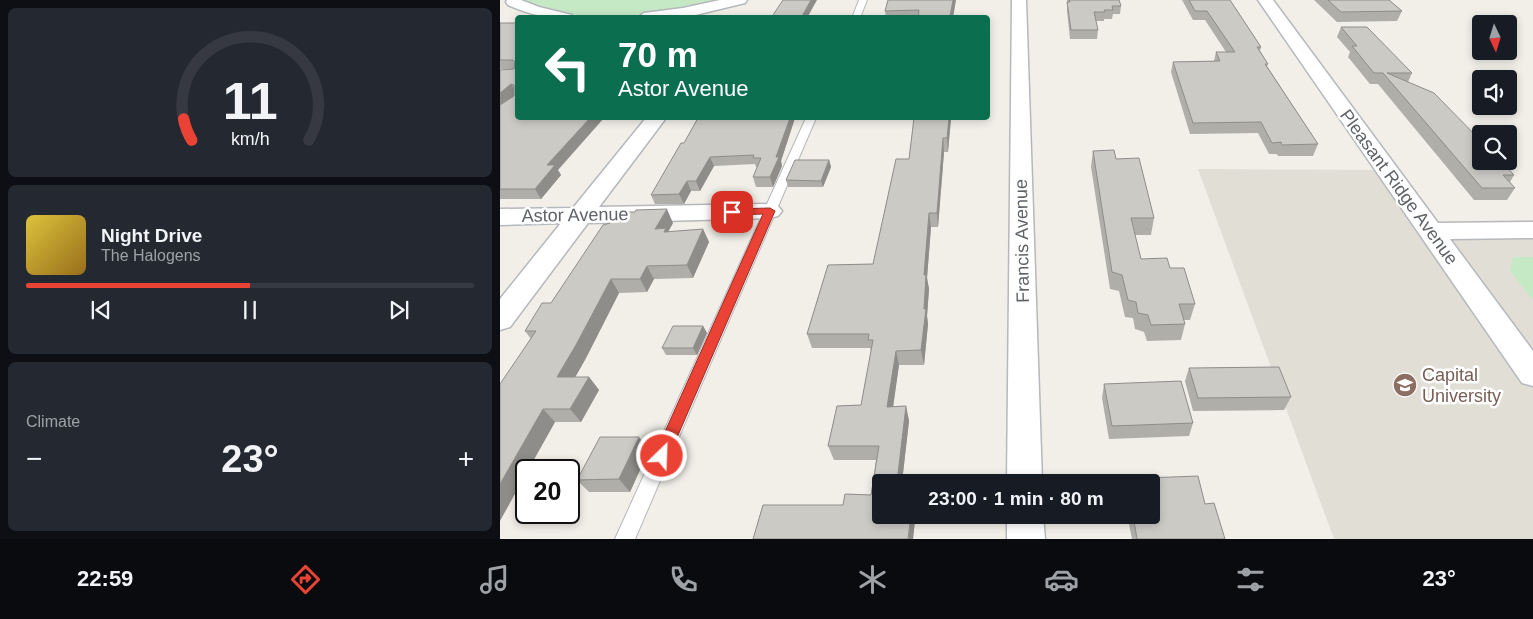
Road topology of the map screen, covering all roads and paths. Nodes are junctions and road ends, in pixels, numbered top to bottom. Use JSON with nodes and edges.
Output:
{"nodes":[{"id":1,"x":740,"y":0,"type":"edge"},
{"id":2,"x":748,"y":0,"type":"edge"},
{"id":3,"x":863,"y":0,"type":"edge"},
{"id":4,"x":1019,"y":0,"type":"edge"},
{"id":5,"x":1265,"y":0,"type":"edge"},
{"id":6,"x":515,"y":1,"type":"edge"},
{"id":7,"x":500,"y":11,"type":"edge"},
{"id":8,"x":553,"y":15,"type":"edge"},
{"id":9,"x":667,"y":15,"type":"edge"},
{"id":10,"x":736,"y":15,"type":"edge"},
{"id":11,"x":857,"y":15,"type":"edge"},
{"id":12,"x":654,"y":120,"type":"edge"},
{"id":13,"x":810,"y":120,"type":"edge"},
{"id":14,"x":770,"y":211,"type":"junction"},
{"id":15,"x":581,"y":215,"type":"junction"},
{"id":16,"x":500,"y":217,"type":"edge"},
{"id":17,"x":1533,"y":230,"type":"edge"},
{"id":18,"x":1431,"y":231,"type":"junction"},
{"id":19,"x":500,"y":319,"type":"edge"},
{"id":20,"x":1533,"y":374,"type":"edge"},
{"id":21,"x":1025,"y":474,"type":"edge"},
{"id":22,"x":1025,"y":524,"type":"edge"},
{"id":23,"x":625,"y":539,"type":"edge"},
{"id":24,"x":1026,"y":539,"type":"edge"}],
"edges":[{"from":1,"to":9,"type":"street"},
{"from":2,"to":10,"type":"street"},
{"from":3,"to":11,"type":"lane"},
{"from":4,"to":21,"type":"street","name":"Francis Avenue"},
{"from":5,"to":18,"type":"street","name":"Pleasant Ridge Avenue"},
{"from":6,"to":7,"type":"street"},
{"from":6,"to":8,"type":"street"},
{"from":12,"to":15,"type":"street"},
{"from":13,"to":14,"type":"lane"},
{"from":14,"to":15,"type":"street","name":"Astor Avenue"},
{"from":14,"to":23,"type":"lane"},
{"from":15,"to":16,"type":"street","name":"Astor Avenue"},
{"from":15,"to":19,"type":"street"},
{"from":17,"to":18,"type":"street"},
{"from":18,"to":20,"type":"street","name":"Pleasant Ridge Avenue"},
{"from":22,"to":24,"type":"street"}]}
